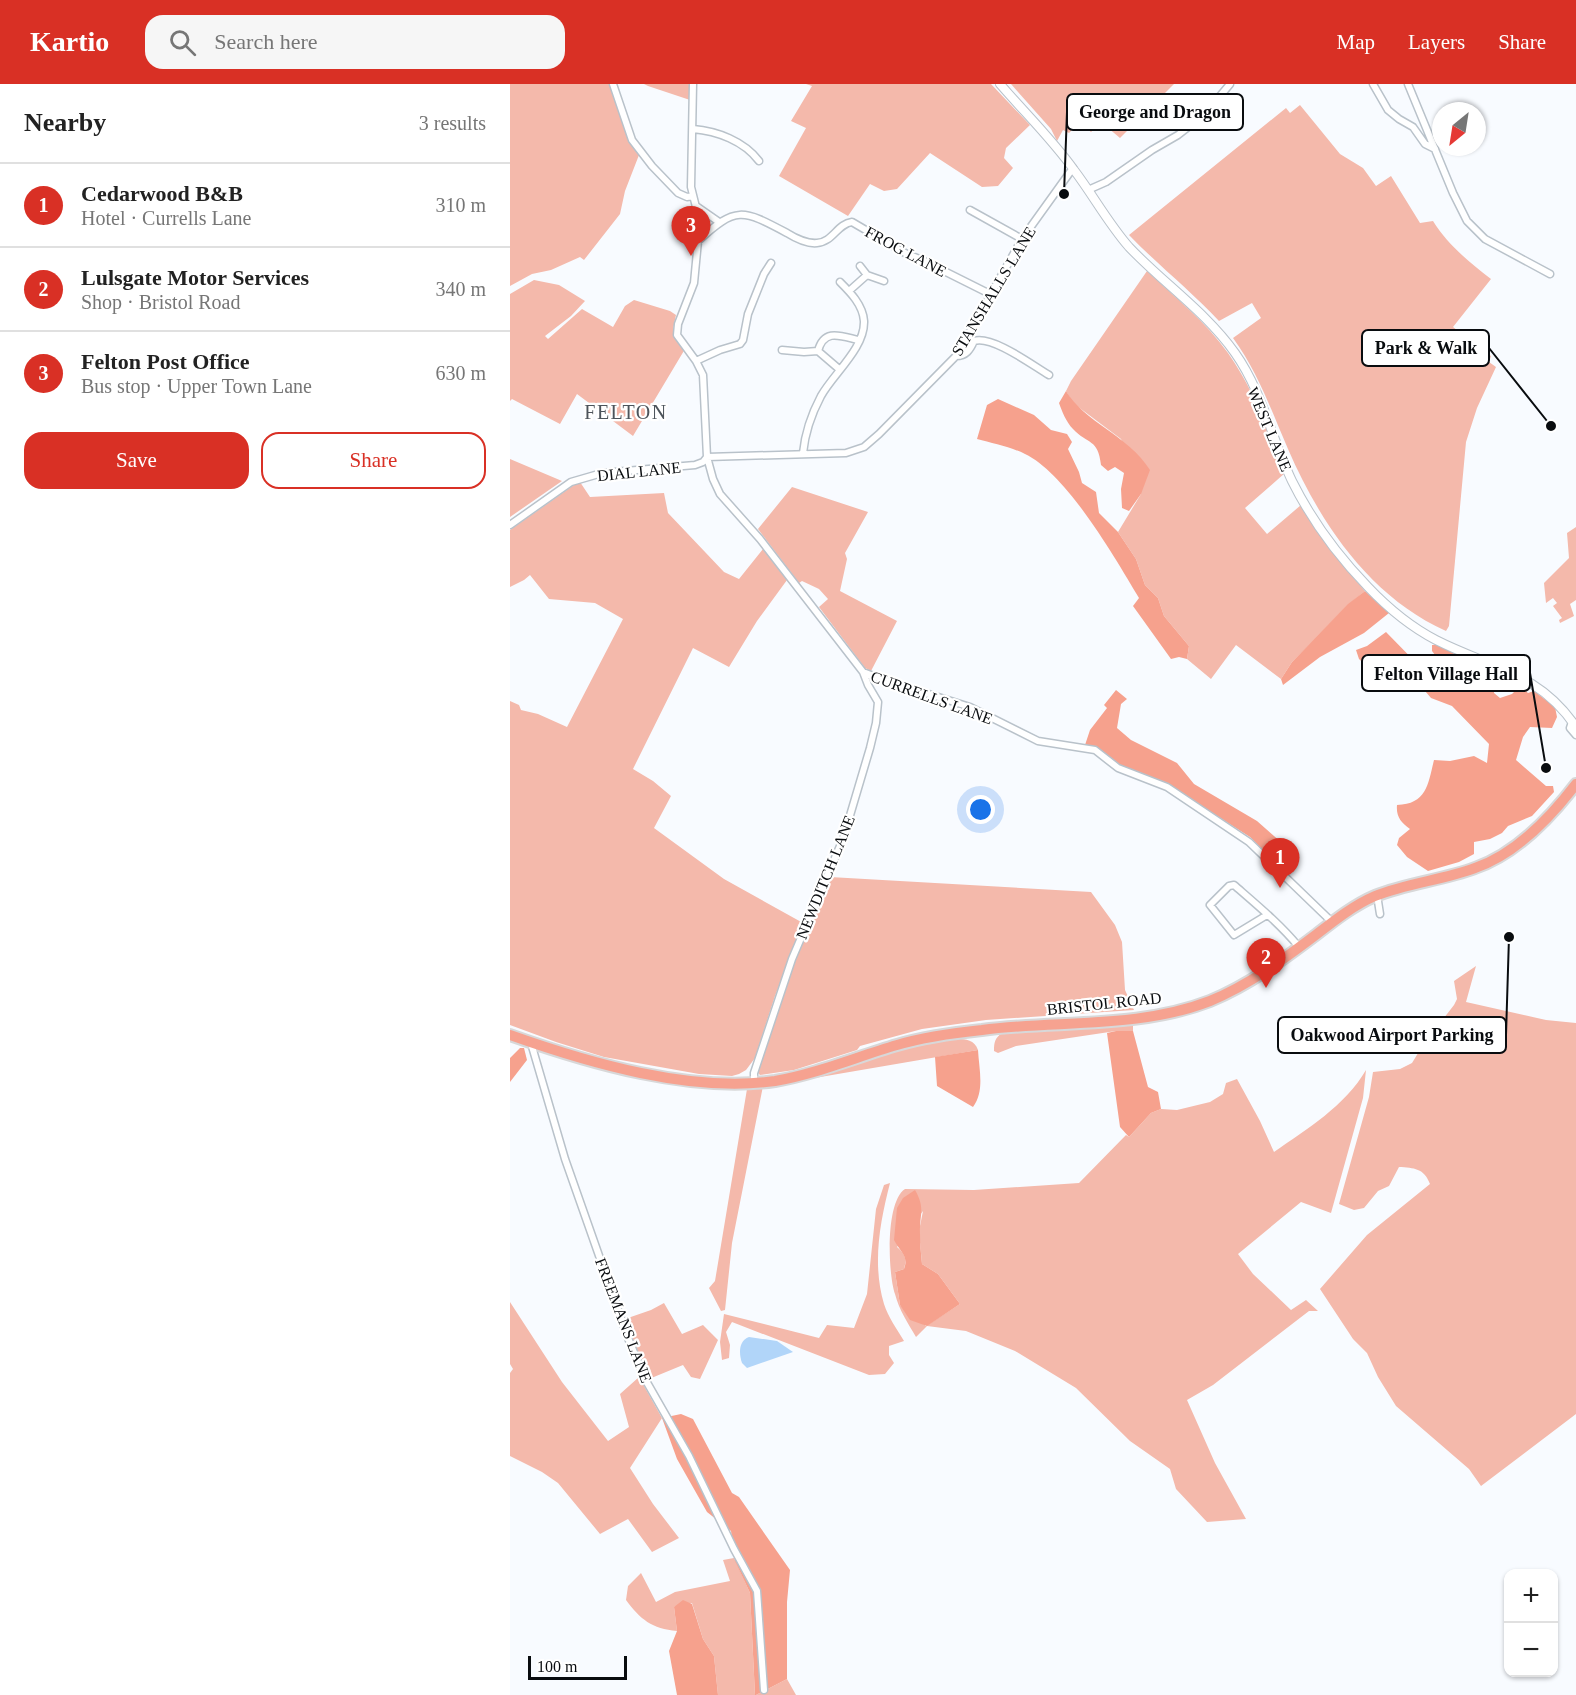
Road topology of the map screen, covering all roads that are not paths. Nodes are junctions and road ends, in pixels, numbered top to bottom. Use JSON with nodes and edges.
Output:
{"nodes":[{"id":1,"x":613,"y":84,"type":"edge"},
{"id":2,"x":693,"y":84,"type":"edge"},
{"id":3,"x":1000,"y":84,"type":"edge"},
{"id":4,"x":1230,"y":84,"type":"edge"},
{"id":5,"x":1372,"y":84,"type":"edge"},
{"id":6,"x":1408,"y":84,"type":"edge"},
{"id":7,"x":1422,"y":119,"type":"junction"},
{"id":8,"x":1411,"y":125,"type":"junction"},
{"id":9,"x":693,"y":129,"type":"junction"},
{"id":10,"x":1432,"y":142,"type":"edge"},
{"id":11,"x":1432,"y":148,"type":"edge"},
{"id":12,"x":760,"y":150,"type":"dead end"},
{"id":13,"x":754,"y":155,"type":"junction"},
{"id":14,"x":1438,"y":156,"type":"edge"},
{"id":15,"x":759,"y":161,"type":"dead end"},
{"id":16,"x":1073,"y":168,"type":"junction"},
{"id":17,"x":1088,"y":190,"type":"junction"},
{"id":18,"x":693,"y":196,"type":"junction"},
{"id":19,"x":696,"y":206,"type":"junction"},
{"id":20,"x":970,"y":210,"type":"dead end"},
{"id":21,"x":719,"y":222,"type":"junction"},
{"id":22,"x":1022,"y":239,"type":"junction"},
{"id":23,"x":698,"y":241,"type":"junction"},
{"id":24,"x":771,"y":263,"type":"dead end"},
{"id":25,"x":860,"y":266,"type":"dead end"},
{"id":26,"x":1550,"y":274,"type":"dead end"},
{"id":27,"x":867,"y":275,"type":"junction"},
{"id":28,"x":884,"y":281,"type":"dead end"},
{"id":29,"x":840,"y":282,"type":"dead end"},
{"id":30,"x":849,"y":291,"type":"junction"},
{"id":31,"x":990,"y":294,"type":"junction"},
{"id":32,"x":858,"y":340,"type":"junction"},
{"id":33,"x":782,"y":350,"type":"dead end"},
{"id":34,"x":818,"y":351,"type":"junction"},
{"id":35,"x":956,"y":356,"type":"junction"},
{"id":36,"x":696,"y":361,"type":"junction"},
{"id":37,"x":839,"y":369,"type":"junction"},
{"id":38,"x":1049,"y":375,"type":"dead end"},
{"id":39,"x":803,"y":453,"type":"junction"},
{"id":40,"x":707,"y":457,"type":"junction"},
{"id":41,"x":510,"y":525,"type":"edge"},
{"id":42,"x":863,"y":672,"type":"junction"},
{"id":43,"x":1574,"y":724,"type":"edge"},
{"id":44,"x":1576,"y":735,"type":"edge"},
{"id":45,"x":1576,"y":784,"type":"edge"},
{"id":46,"x":1377,"y":895,"type":"junction"},
{"id":47,"x":1380,"y":914,"type":"dead end"},
{"id":48,"x":1267,"y":915,"type":"junction"},
{"id":49,"x":1332,"y":922,"type":"junction"},
{"id":50,"x":1299,"y":947,"type":"junction"},
{"id":51,"x":510,"y":1035,"type":"edge"},
{"id":52,"x":531,"y":1043,"type":"junction"},
{"id":53,"x":754,"y":1083,"type":"junction"},
{"id":54,"x":764,"y":1689,"type":"dead end"}],
"edges":[{"from":1,"to":18,"type":"street"},
{"from":2,"to":9,"type":"street"},
{"from":3,"to":16,"type":"street","name":"WEST LANE"},
{"from":4,"to":17,"type":"street"},
{"from":5,"to":8,"type":"street"},
{"from":6,"to":7,"type":"street"},
{"from":7,"to":8,"type":"street"},
{"from":7,"to":10,"type":"street"},
{"from":8,"to":11,"type":"street"},
{"from":9,"to":13,"type":"street"},
{"from":9,"to":18,"type":"street"},
{"from":12,"to":13,"type":"street"},
{"from":13,"to":15,"type":"street"},
{"from":14,"to":26,"type":"street"},
{"from":16,"to":17,"type":"street","name":"WEST LANE"},
{"from":16,"to":22,"type":"street","name":"STANSHALLS LANE"},
{"from":17,"to":43,"type":"street","name":"WEST LANE"},
{"from":18,"to":19,"type":"street"},
{"from":19,"to":21,"type":"street"},
{"from":19,"to":23,"type":"street"},
{"from":20,"to":22,"type":"street"},
{"from":21,"to":23,"type":"street","name":"FROG LANE"},
{"from":21,"to":31,"type":"street","name":"FROG LANE"},
{"from":22,"to":31,"type":"street","name":"STANSHALLS LANE"},
{"from":23,"to":36,"type":"street"},
{"from":24,"to":36,"type":"street"},
{"from":25,"to":27,"type":"street"},
{"from":27,"to":28,"type":"street"},
{"from":27,"to":30,"type":"street"},
{"from":29,"to":30,"type":"street"},
{"from":30,"to":32,"type":"street"},
{"from":31,"to":35,"type":"street","name":"STANSHALLS LANE"},
{"from":32,"to":34,"type":"street"},
{"from":32,"to":37,"type":"street"},
{"from":33,"to":34,"type":"street"},
{"from":34,"to":37,"type":"street"},
{"from":35,"to":38,"type":"street"},
{"from":35,"to":39,"type":"street","name":"STANSHALLS LANE"},
{"from":36,"to":40,"type":"street","name":"NEWDITCH LANE"},
{"from":37,"to":39,"type":"street"},
{"from":39,"to":40,"type":"street","name":"STANSHALLS LANE"},
{"from":40,"to":41,"type":"street","name":"DIAL LANE"},
{"from":40,"to":42,"type":"street","name":"NEWDITCH LANE"},
{"from":42,"to":49,"type":"street","name":"CURRELLS LANE"},
{"from":42,"to":53,"type":"street","name":"NEWDITCH LANE"},
{"from":43,"to":44,"type":"street"},
{"from":45,"to":46,"type":"highway","name":"BRISTOL ROAD"},
{"from":46,"to":47,"type":"street"},
{"from":46,"to":49,"type":"highway","name":"BRISTOL ROAD"},
{"from":48,"to":48,"type":"street"},
{"from":48,"to":50,"type":"street"},
{"from":49,"to":50,"type":"highway","name":"BRISTOL ROAD"},
{"from":50,"to":53,"type":"highway","name":"BRISTOL ROAD"},
{"from":51,"to":52,"type":"highway","name":"BRISTOL ROAD"},
{"from":52,"to":53,"type":"highway","name":"BRISTOL ROAD"},
{"from":52,"to":54,"type":"street","name":"FREEMANS LANE"}]}
